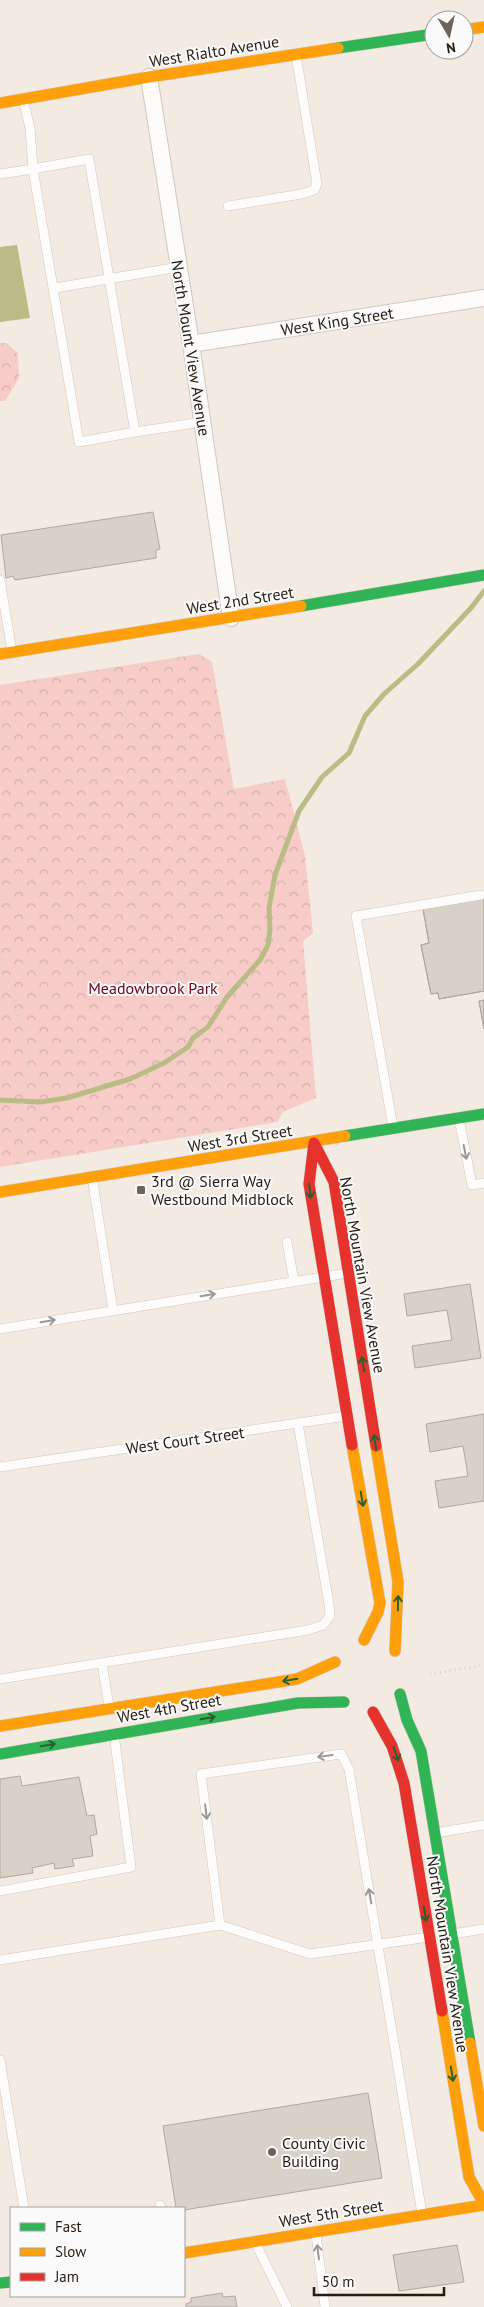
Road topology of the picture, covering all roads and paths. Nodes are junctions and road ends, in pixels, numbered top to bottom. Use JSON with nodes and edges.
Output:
{"nodes":[{"id":1,"x":424,"y":36,"type":"edge"},
{"id":2,"x":296,"y":55,"type":"junction"},
{"id":3,"x":149,"y":77,"type":"junction"},
{"id":4,"x":23,"y":99,"type":"junction"},
{"id":5,"x":0,"y":103,"type":"edge"},
{"id":6,"x":34,"y":169,"type":"junction"},
{"id":7,"x":0,"y":174,"type":"edge"},
{"id":8,"x":228,"y":206,"type":"dead end"},
{"id":9,"x":179,"y":267,"type":"junction"},
{"id":10,"x":109,"y":280,"type":"junction"},
{"id":11,"x":55,"y":288,"type":"junction"},
{"id":12,"x":484,"y":298,"type":"edge"},
{"id":13,"x":191,"y":344,"type":"junction"},
{"id":14,"x":202,"y":422,"type":"junction"},
{"id":15,"x":135,"y":432,"type":"junction"},
{"id":16,"x":484,"y":575,"type":"edge"},
{"id":17,"x":0,"y":580,"type":"edge"},
{"id":18,"x":231,"y":618,"type":"junction"},
{"id":19,"x":12,"y":652,"type":"junction"},
{"id":20,"x":0,"y":654,"type":"edge"},
{"id":21,"x":111,"y":664,"type":"dead end"},
{"id":22,"x":91,"y":736,"type":"dead end"},
{"id":23,"x":480,"y":895,"type":"dead end"},
{"id":24,"x":0,"y":949,"type":"edge"},
{"id":25,"x":484,"y":1114,"type":"edge"},
{"id":26,"x":459,"y":1119,"type":"junction"},
{"id":27,"x":394,"y":1130,"type":"junction"},
{"id":28,"x":314,"y":1142,"type":"junction"},
{"id":29,"x":20,"y":1167,"type":"dead end"},
{"id":30,"x":92,"y":1177,"type":"junction"},
{"id":31,"x":484,"y":1183,"type":"edge"},
{"id":32,"x":0,"y":1192,"type":"edge"},
{"id":33,"x":287,"y":1242,"type":"dead end"},
{"id":34,"x":348,"y":1272,"type":"junction"},
{"id":35,"x":323,"y":1277,"type":"junction"},
{"id":36,"x":294,"y":1281,"type":"junction"},
{"id":37,"x":113,"y":1310,"type":"junction"},
{"id":38,"x":0,"y":1329,"type":"edge"},
{"id":39,"x":359,"y":1414,"type":"junction"},
{"id":40,"x":298,"y":1423,"type":"junction"},
{"id":41,"x":0,"y":1467,"type":"edge"},
{"id":42,"x":374,"y":1641,"type":"junction"},
{"id":43,"x":352,"y":1644,"type":"dead end"},
{"id":44,"x":342,"y":1651,"type":"dead end"},
{"id":45,"x":335,"y":1662,"type":"junction"},
{"id":46,"x":102,"y":1663,"type":"junction"},
{"id":47,"x":484,"y":1665,"type":"edge"},
{"id":48,"x":332,"y":1674,"type":"dead end"},
{"id":49,"x":430,"y":1674,"type":"dead end"},
{"id":50,"x":0,"y":1679,"type":"edge"},
{"id":51,"x":337,"y":1692,"type":"dead end"},
{"id":52,"x":344,"y":1702,"type":"junction"},
{"id":53,"x":110,"y":1708,"type":"junction"},
{"id":54,"x":382,"y":1709,"type":"junction"},
{"id":55,"x":0,"y":1726,"type":"edge"},
{"id":56,"x":114,"y":1734,"type":"junction"},
{"id":57,"x":0,"y":1754,"type":"edge"},
{"id":58,"x":484,"y":1825,"type":"edge"},
{"id":59,"x":424,"y":1834,"type":"junction"},
{"id":60,"x":0,"y":1891,"type":"edge"},
{"id":61,"x":220,"y":1925,"type":"junction"},
{"id":62,"x":484,"y":1929,"type":"edge"},
{"id":63,"x":441,"y":1936,"type":"junction"},
{"id":64,"x":378,"y":1944,"type":"junction"},
{"id":65,"x":0,"y":1960,"type":"edge"},
{"id":66,"x":0,"y":2060,"type":"edge"},
{"id":67,"x":484,"y":2126,"type":"edge"},
{"id":68,"x":484,"y":2205,"type":"edge"},
{"id":69,"x":24,"y":2207,"type":"edge"},
{"id":70,"x":422,"y":2215,"type":"junction"},
{"id":71,"x":316,"y":2232,"type":"junction"},
{"id":72,"x":255,"y":2242,"type":"junction"},
{"id":73,"x":185,"y":2254,"type":"edge"},
{"id":74,"x":287,"y":2307,"type":"edge"},
{"id":75,"x":325,"y":2307,"type":"edge"}],
"edges":[{"from":1,"to":2,"type":"street","name":"West Rialto Avenue"},
{"from":2,"to":3,"type":"street","name":"West Rialto Avenue"},
{"from":2,"to":8,"type":"lane"},
{"from":3,"to":4,"type":"street","name":"West Rialto Avenue"},
{"from":3,"to":9,"type":"street","name":"North Mount View Avenue"},
{"from":4,"to":5,"type":"street","name":"West Rialto Avenue"},
{"from":4,"to":6,"type":"lane"},
{"from":6,"to":7,"type":"lane"},
{"from":6,"to":10,"type":"lane"},
{"from":6,"to":11,"type":"lane"},
{"from":9,"to":10,"type":"lane"},
{"from":9,"to":13,"type":"street","name":"North Mount View Avenue"},
{"from":10,"to":11,"type":"lane"},
{"from":10,"to":15,"type":"lane"},
{"from":11,"to":15,"type":"lane"},
{"from":12,"to":13,"type":"street","name":"West King Street"},
{"from":13,"to":14,"type":"street","name":"North Mount View Avenue"},
{"from":14,"to":15,"type":"lane"},
{"from":14,"to":18,"type":"street","name":"North Mount View Avenue"},
{"from":16,"to":18,"type":"street","name":"West 2nd Street"},
{"from":17,"to":19,"type":"lane"},
{"from":18,"to":19,"type":"street","name":"West 2nd Street"},
{"from":19,"to":20,"type":"street","name":"West 2nd Street"},
{"from":21,"to":22,"type":"path"},
{"from":23,"to":27,"type":"lane"},
{"from":24,"to":29,"type":"path"},
{"from":25,"to":26,"type":"street","name":"West 3rd Street"},
{"from":26,"to":27,"type":"street","name":"West 3rd Street"},
{"from":26,"to":31,"type":"lane","one_way":true},
{"from":27,"to":28,"type":"street","name":"West 3rd Street"},
{"from":28,"to":30,"type":"street","name":"West 3rd Street"},
{"from":28,"to":34,"type":"street","name":"North Mountain View Avenue"},
{"from":28,"to":35,"type":"street","name":"North Mountain View Avenue","one_way":true},
{"from":30,"to":32,"type":"street","name":"West 3rd Street"},
{"from":30,"to":37,"type":"lane"},
{"from":33,"to":36,"type":"lane"},
{"from":34,"to":35,"type":"lane"},
{"from":39,"to":34,"type":"street","name":"North Mountain View Avenue","one_way":true},
{"from":35,"to":36,"type":"lane"},
{"from":35,"to":39,"type":"street","name":"North Mountain View Avenue"},
{"from":37,"to":36,"type":"lane","one_way":true},
{"from":38,"to":37,"type":"lane","one_way":true},
{"from":39,"to":40,"type":"lane","name":"West Court Street"},
{"from":39,"to":42,"type":"street","name":"North Mountain View Avenue","one_way":true},
{"from":42,"to":39,"type":"street","name":"North Mountain View Avenue","one_way":true},
{"from":40,"to":41,"type":"lane","name":"West Court Street"},
{"from":40,"to":46,"type":"lane"},
{"from":42,"to":43,"type":"street"},
{"from":44,"to":45,"type":"street"},
{"from":45,"to":48,"type":"street"},
{"from":45,"to":53,"type":"street","name":"West 4th Street","one_way":true},
{"from":46,"to":50,"type":"lane"},
{"from":46,"to":53,"type":"lane"},
{"from":47,"to":49,"type":"path"},
{"from":51,"to":52,"type":"street"},
{"from":52,"to":54,"type":"street"},
{"from":56,"to":52,"type":"street","name":"West 4th Street","one_way":true},
{"from":53,"to":55,"type":"street","name":"West 4th Street"},
{"from":54,"to":59,"type":"street","name":"North Mountain View Avenue","one_way":true},
{"from":54,"to":59,"type":"street","name":"North Mountain View Avenue"},
{"from":57,"to":56,"type":"street","name":"West 4th Street","one_way":true},
{"from":56,"to":60,"type":"lane"},
{"from":58,"to":59,"type":"lane"},
{"from":59,"to":63,"type":"street","name":"North Mountain View Avenue"},
{"from":59,"to":63,"type":"street","name":"North Mountain View Avenue","one_way":true},
{"from":61,"to":64,"type":"lane"},
{"from":64,"to":61,"type":"lane","one_way":true},
{"from":61,"to":65,"type":"lane"},
{"from":62,"to":63,"type":"lane"},
{"from":63,"to":64,"type":"lane"},
{"from":63,"to":67,"type":"street","name":"North Mountain View Avenue"},
{"from":63,"to":68,"type":"street","name":"North Mountain View Avenue","one_way":true},
{"from":64,"to":70,"type":"lane"},
{"from":66,"to":69,"type":"lane"},
{"from":68,"to":70,"type":"street","name":"West 5th Street"},
{"from":70,"to":71,"type":"street","name":"West 5th Street"},
{"from":71,"to":72,"type":"street","name":"West 5th Street"},
{"from":75,"to":71,"type":"lane","one_way":true},
{"from":72,"to":73,"type":"street","name":"West 5th Street"},
{"from":72,"to":74,"type":"lane"}]}
